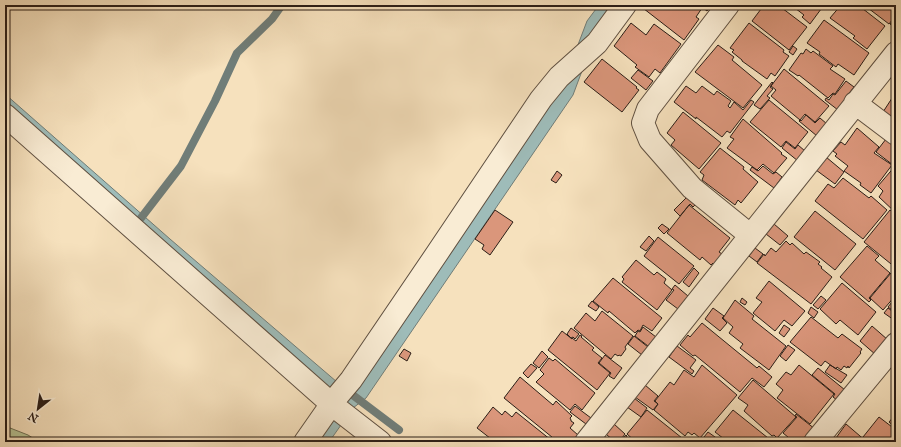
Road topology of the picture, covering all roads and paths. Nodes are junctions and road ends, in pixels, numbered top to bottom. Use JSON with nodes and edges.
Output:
{"nodes":[{"id":1,"x":624,"y":5,"type":"edge"},
{"id":2,"x":728,"y":5,"type":"edge"},
{"id":3,"x":896,"y":53,"type":"edge"},
{"id":4,"x":855,"y":103,"type":"junction"},
{"id":5,"x":5,"y":115,"type":"edge"},
{"id":6,"x":896,"y":134,"type":"edge"},
{"id":7,"x":750,"y":235,"type":"junction"},
{"id":8,"x":896,"y":344,"type":"edge"},
{"id":9,"x":334,"y":403,"type":"junction"},
{"id":10,"x":305,"y":442,"type":"edge"},
{"id":11,"x":380,"y":442,"type":"edge"},
{"id":12,"x":586,"y":442,"type":"edge"},
{"id":13,"x":815,"y":442,"type":"edge"}],
"edges":[{"from":1,"to":9,"type":"street"},
{"from":2,"to":7,"type":"street"},
{"from":3,"to":4,"type":"street"},
{"from":4,"to":6,"type":"street"},
{"from":4,"to":7,"type":"street"},
{"from":5,"to":9,"type":"street"},
{"from":7,"to":12,"type":"street"},
{"from":8,"to":13,"type":"street"},
{"from":9,"to":10,"type":"street"},
{"from":9,"to":11,"type":"street"}]}
